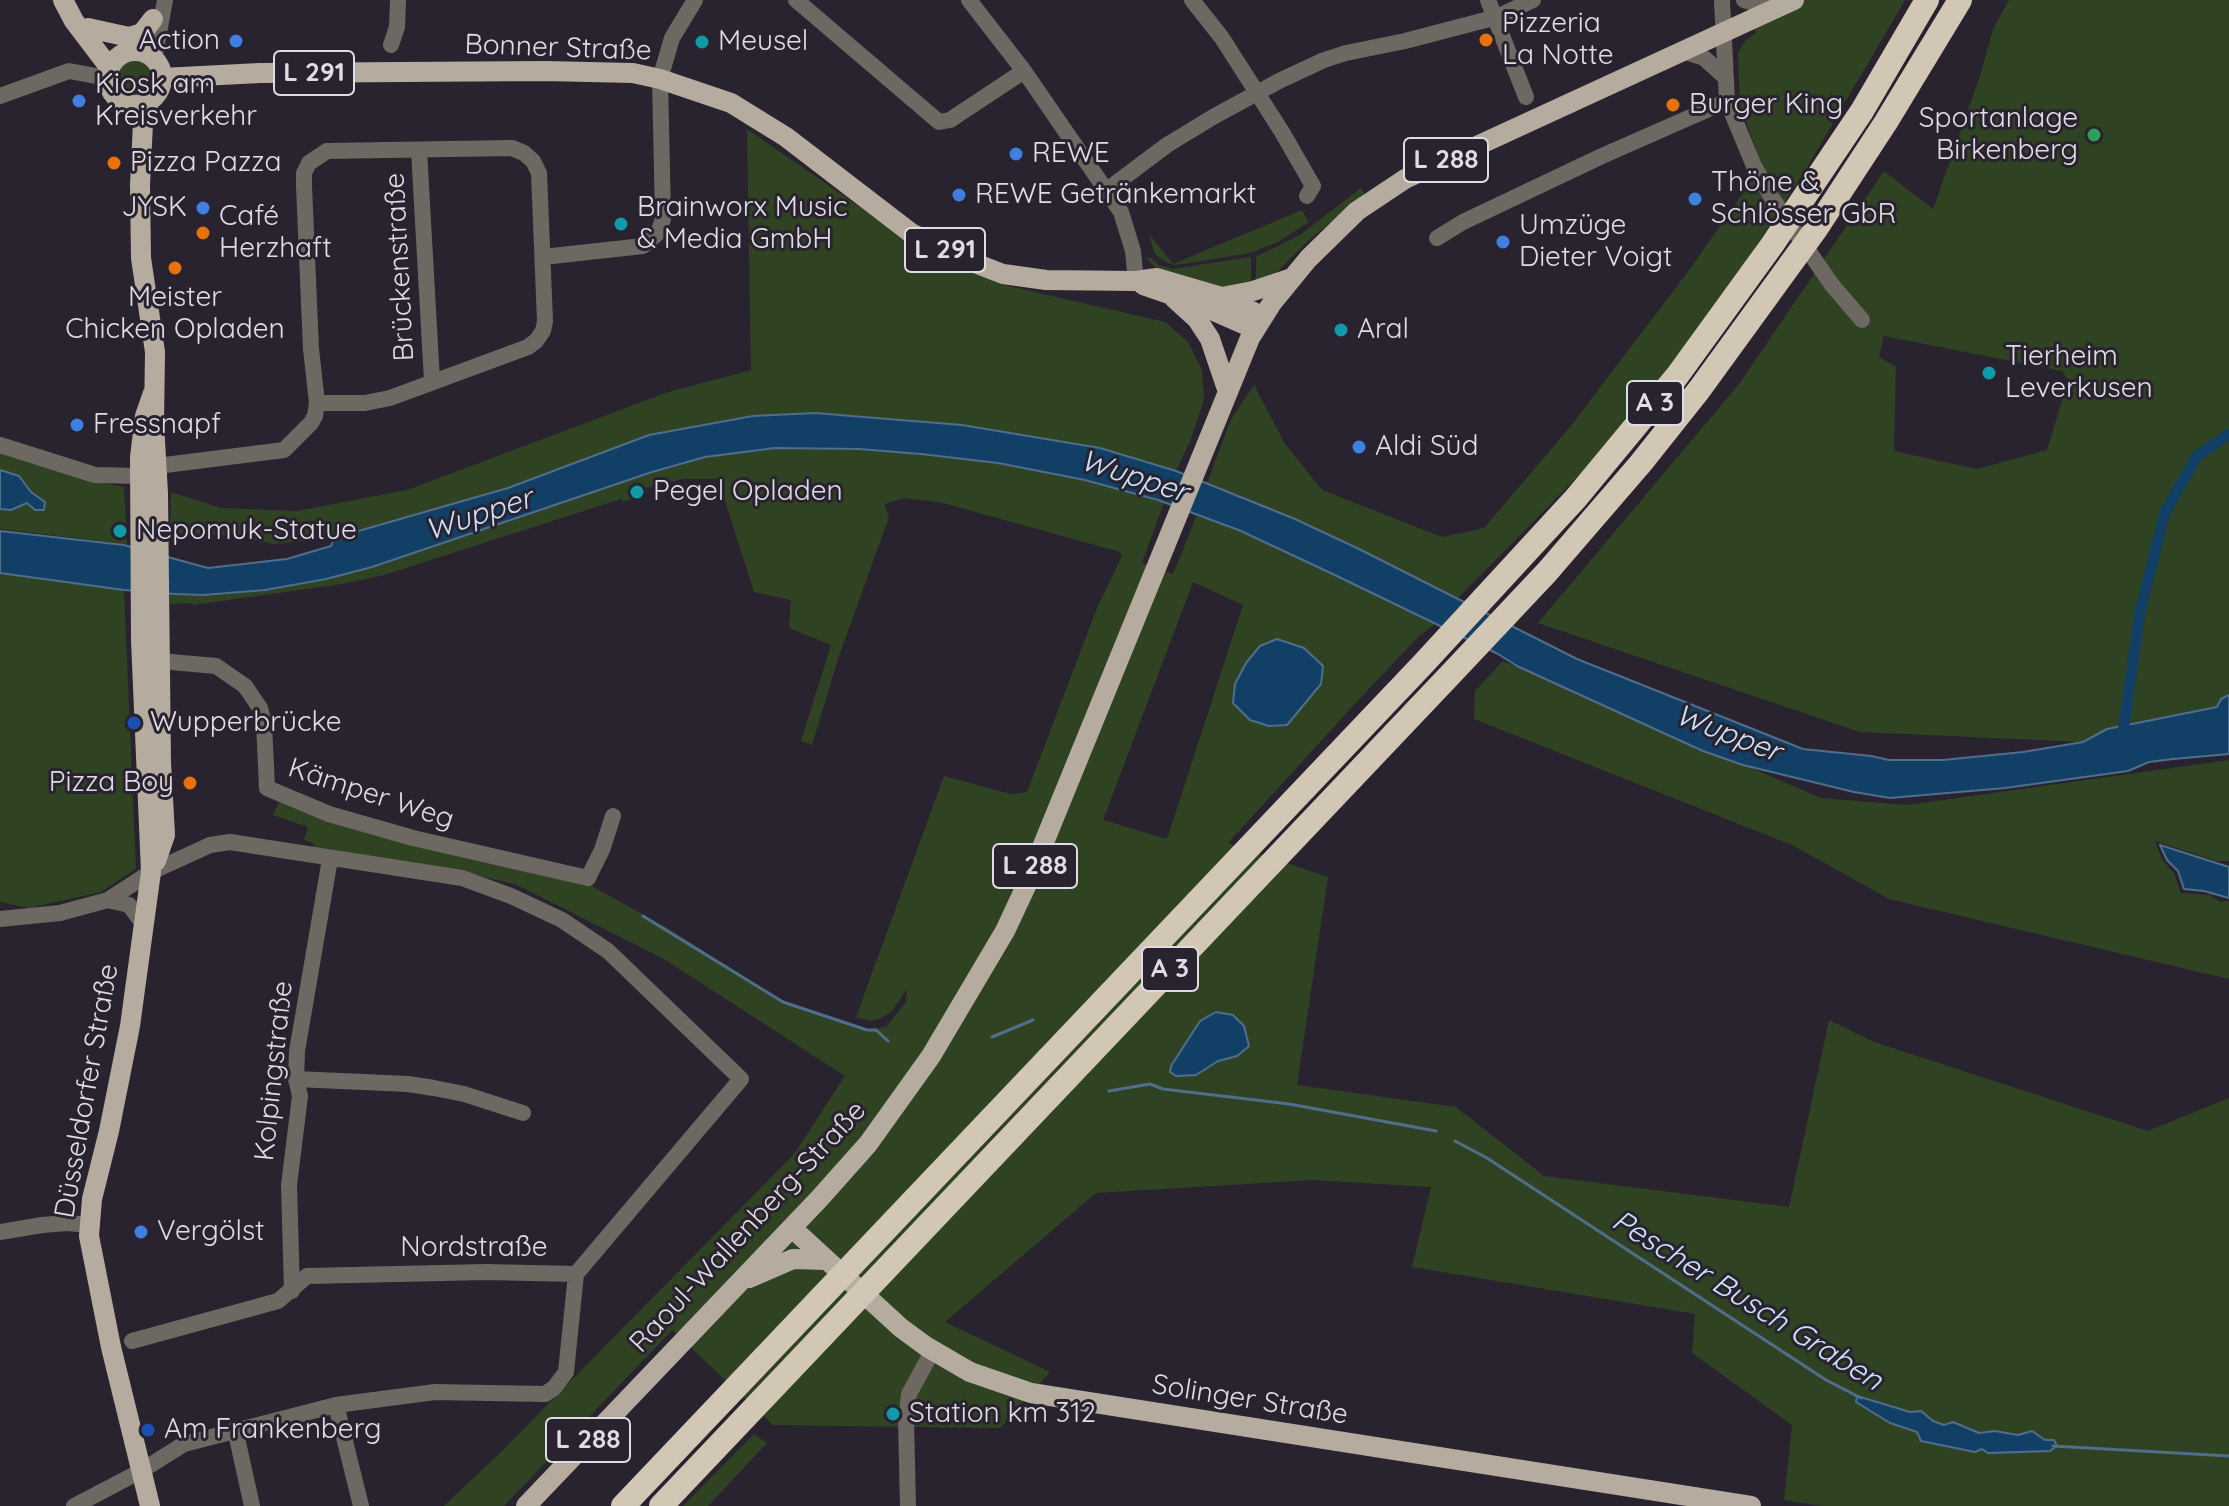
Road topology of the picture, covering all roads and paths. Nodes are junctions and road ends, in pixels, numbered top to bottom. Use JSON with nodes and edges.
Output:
{"nodes":[{"id":1,"x":65,"y":0,"type":"edge"},
{"id":2,"x":163,"y":0,"type":"edge"},
{"id":3,"x":398,"y":0,"type":"edge"},
{"id":4,"x":695,"y":0,"type":"edge"},
{"id":5,"x":796,"y":0,"type":"edge"},
{"id":6,"x":969,"y":0,"type":"edge"},
{"id":7,"x":1192,"y":0,"type":"edge"},
{"id":8,"x":1488,"y":0,"type":"edge"},
{"id":9,"x":1533,"y":0,"type":"edge"},
{"id":10,"x":1722,"y":0,"type":"edge"},
{"id":11,"x":1744,"y":0,"type":"edge"},
{"id":12,"x":1794,"y":0,"type":"edge"},
{"id":13,"x":1927,"y":0,"type":"edge"},
{"id":14,"x":1960,"y":0,"type":"edge"},
{"id":15,"x":1774,"y":9,"type":"junction"},
{"id":16,"x":1497,"y":17,"type":"junction"},
{"id":17,"x":153,"y":19,"type":"junction"},
{"id":18,"x":88,"y":28,"type":"junction"},
{"id":19,"x":1722,"y":33,"type":"junction"},
{"id":20,"x":391,"y":45,"type":"dead end"},
{"id":21,"x":1682,"y":51,"type":"junction"},
{"id":22,"x":133,"y":65,"type":"junction"},
{"id":23,"x":1024,"y":71,"type":"junction"},
{"id":24,"x":1724,"y":76,"type":"junction"},
{"id":25,"x":660,"y":79,"type":"junction"},
{"id":26,"x":1258,"y":93,"type":"junction"},
{"id":27,"x":0,"y":96,"type":"edge"},
{"id":28,"x":1526,"y":97,"type":"dead end"},
{"id":29,"x":149,"y":101,"type":"junction"},
{"id":30,"x":1727,"y":101,"type":"junction"},
{"id":31,"x":122,"y":102,"type":"junction"},
{"id":32,"x":419,"y":150,"type":"junction"},
{"id":33,"x":140,"y":185,"type":"junction"},
{"id":34,"x":1107,"y":190,"type":"junction"},
{"id":35,"x":1307,"y":196,"type":"dead end"},
{"id":36,"x":1437,"y":238,"type":"dead end"},
{"id":37,"x":543,"y":257,"type":"junction"},
{"id":38,"x":1292,"y":278,"type":"junction"},
{"id":39,"x":1136,"y":281,"type":"junction"},
{"id":40,"x":1171,"y":296,"type":"junction"},
{"id":41,"x":1222,"y":297,"type":"junction"},
{"id":42,"x":1862,"y":320,"type":"dead end"},
{"id":43,"x":1258,"y":323,"type":"junction"},
{"id":44,"x":432,"y":381,"type":"junction"},
{"id":45,"x":1228,"y":392,"type":"junction"},
{"id":46,"x":317,"y":403,"type":"junction"},
{"id":47,"x":0,"y":445,"type":"edge"},
{"id":48,"x":149,"y":471,"type":"junction"},
{"id":49,"x":151,"y":661,"type":"junction"},
{"id":50,"x":613,"y":816,"type":"dead end"},
{"id":51,"x":330,"y":859,"type":"junction"},
{"id":52,"x":151,"y":872,"type":"junction"},
{"id":53,"x":108,"y":900,"type":"junction"},
{"id":54,"x":0,"y":919,"type":"edge"},
{"id":55,"x":144,"y":925,"type":"junction"},
{"id":56,"x":296,"y":1079,"type":"junction"},
{"id":57,"x":523,"y":1113,"type":"dead end"},
{"id":58,"x":90,"y":1225,"type":"junction"},
{"id":59,"x":792,"y":1228,"type":"junction"},
{"id":60,"x":0,"y":1232,"type":"edge"},
{"id":61,"x":825,"y":1260,"type":"junction"},
{"id":62,"x":576,"y":1274,"type":"junction"},
{"id":63,"x":740,"y":1282,"type":"junction"},
{"id":64,"x":292,"y":1291,"type":"junction"},
{"id":65,"x":132,"y":1341,"type":"dead end"},
{"id":66,"x":927,"y":1361,"type":"dead end"},
{"id":67,"x":336,"y":1405,"type":"junction"},
{"id":68,"x":235,"y":1429,"type":"junction"},
{"id":69,"x":141,"y":1471,"type":"junction"},
{"id":70,"x":74,"y":1506,"type":"edge"},
{"id":71,"x":150,"y":1506,"type":"edge"},
{"id":72,"x":252,"y":1506,"type":"edge"},
{"id":73,"x":361,"y":1506,"type":"edge"},
{"id":74,"x":526,"y":1506,"type":"edge"},
{"id":75,"x":623,"y":1506,"type":"edge"},
{"id":76,"x":661,"y":1506,"type":"edge"},
{"id":77,"x":908,"y":1506,"type":"edge"},
{"id":78,"x":1751,"y":1506,"type":"edge"}],
"edges":[{"from":1,"to":18,"type":"main road"},
{"from":1,"to":22,"type":"main road","name":"Düsseldorfer Straße"},
{"from":2,"to":17,"type":"street"},
{"from":2,"to":22,"type":"street"},
{"from":3,"to":20,"type":"street"},
{"from":4,"to":25,"type":"street"},
{"from":5,"to":23,"type":"street"},
{"from":6,"to":23,"type":"street"},
{"from":7,"to":26,"type":"street"},
{"from":8,"to":16,"type":"street"},
{"from":9,"to":16,"type":"street"},
{"from":10,"to":19,"type":"street"},
{"from":11,"to":15,"type":"street"},
{"from":12,"to":15,"type":"main road","number":"L 288"},
{"from":13,"to":75,"type":"highway","number":"A 3"},
{"from":14,"to":76,"type":"highway","number":"A 3"},
{"from":15,"to":19,"type":"main road","number":"L 288"},
{"from":16,"to":26,"type":"street"},
{"from":16,"to":28,"type":"street"},
{"from":17,"to":18,"type":"main road"},
{"from":17,"to":22,"type":"street"},
{"from":18,"to":22,"type":"main road"},
{"from":19,"to":21,"type":"main road","number":"L 288"},
{"from":19,"to":24,"type":"street"},
{"from":21,"to":24,"type":"street"},
{"from":21,"to":38,"type":"main road","number":"L 288"},
{"from":22,"to":25,"type":"main road","name":"Bonner Straße","number":"L 291"},
{"from":22,"to":27,"type":"street"},
{"from":22,"to":29,"type":"main road","name":"Düsseldorfer Straße"},
{"from":22,"to":31,"type":"main road","name":"Düsseldorfer Straße"},
{"from":23,"to":34,"type":"street"},
{"from":24,"to":30,"type":"street"},
{"from":25,"to":37,"type":"street"},
{"from":25,"to":39,"type":"main road","name":"Bonner Straße","number":"L 291"},
{"from":26,"to":34,"type":"street"},
{"from":26,"to":35,"type":"street"},
{"from":29,"to":31,"type":"main road"},
{"from":29,"to":33,"type":"main road","name":"Düsseldorfer Straße"},
{"from":30,"to":36,"type":"street"},
{"from":30,"to":42,"type":"street"},
{"from":31,"to":33,"type":"main road","name":"Düsseldorfer Straße"},
{"from":32,"to":37,"type":"street","name":"Brückenstraße"},
{"from":32,"to":44,"type":"street","name":"Brückenstraße"},
{"from":32,"to":46,"type":"street"},
{"from":33,"to":48,"type":"main road","name":"Düsseldorfer Straße"},
{"from":34,"to":39,"type":"street"},
{"from":37,"to":44,"type":"street","name":"Brückenstraße"},
{"from":38,"to":41,"type":"main road"},
{"from":38,"to":43,"type":"main road","number":"L 288"},
{"from":39,"to":40,"type":"main road","name":"Bonner Straße","number":"L 291"},
{"from":39,"to":41,"type":"main road","name":"Bonner Straße","number":"L 291"},
{"from":40,"to":43,"type":"main road","name":"Bonner Straße","number":"L 291"},
{"from":40,"to":45,"type":"main road"},
{"from":41,"to":43,"type":"main road","name":"Bonner Straße","number":"L 291"},
{"from":43,"to":45,"type":"main road","number":"L 288"},
{"from":44,"to":46,"type":"street","name":"Brückenstraße"},
{"from":45,"to":59,"type":"main road","name":"Raoul-Wallenberg-Straße","number":"L 288"},
{"from":46,"to":48,"type":"street"},
{"from":47,"to":48,"type":"street"},
{"from":48,"to":49,"type":"main road","name":"Düsseldorfer Straße"},
{"from":49,"to":50,"type":"street","name":"Kämper Weg"},
{"from":49,"to":52,"type":"main road","name":"Düsseldorfer Straße"},
{"from":51,"to":52,"type":"street"},
{"from":51,"to":56,"type":"street","name":"Kolpingstraße"},
{"from":51,"to":62,"type":"street","name":"Nordstraße"},
{"from":52,"to":53,"type":"street"},
{"from":52,"to":55,"type":"main road","name":"Düsseldorfer Straße"},
{"from":53,"to":54,"type":"street"},
{"from":53,"to":55,"type":"street"},
{"from":55,"to":58,"type":"main road","name":"Düsseldorfer Straße"},
{"from":56,"to":57,"type":"street"},
{"from":56,"to":64,"type":"street","name":"Kolpingstraße"},
{"from":58,"to":60,"type":"street"},
{"from":58,"to":69,"type":"main road","name":"Düsseldorfer Straße"},
{"from":59,"to":61,"type":"main road","name":"Solinger Straße"},
{"from":59,"to":63,"type":"main road","name":"Raoul-Wallenberg-Straße","number":"L 288"},
{"from":61,"to":63,"type":"main road"},
{"from":61,"to":78,"type":"main road","name":"Solinger Straße"},
{"from":62,"to":64,"type":"street","name":"Nordstraße"},
{"from":62,"to":67,"type":"street"},
{"from":63,"to":74,"type":"main road","name":"Raoul-Wallenberg-Straße","number":"L 288"},
{"from":64,"to":65,"type":"street","name":"Nordstraße"},
{"from":66,"to":77,"type":"street"},
{"from":67,"to":68,"type":"street"},
{"from":67,"to":73,"type":"street"},
{"from":68,"to":69,"type":"street"},
{"from":68,"to":72,"type":"street"},
{"from":69,"to":70,"type":"street"},
{"from":69,"to":71,"type":"main road","name":"Düsseldorfer Straße"}]}
